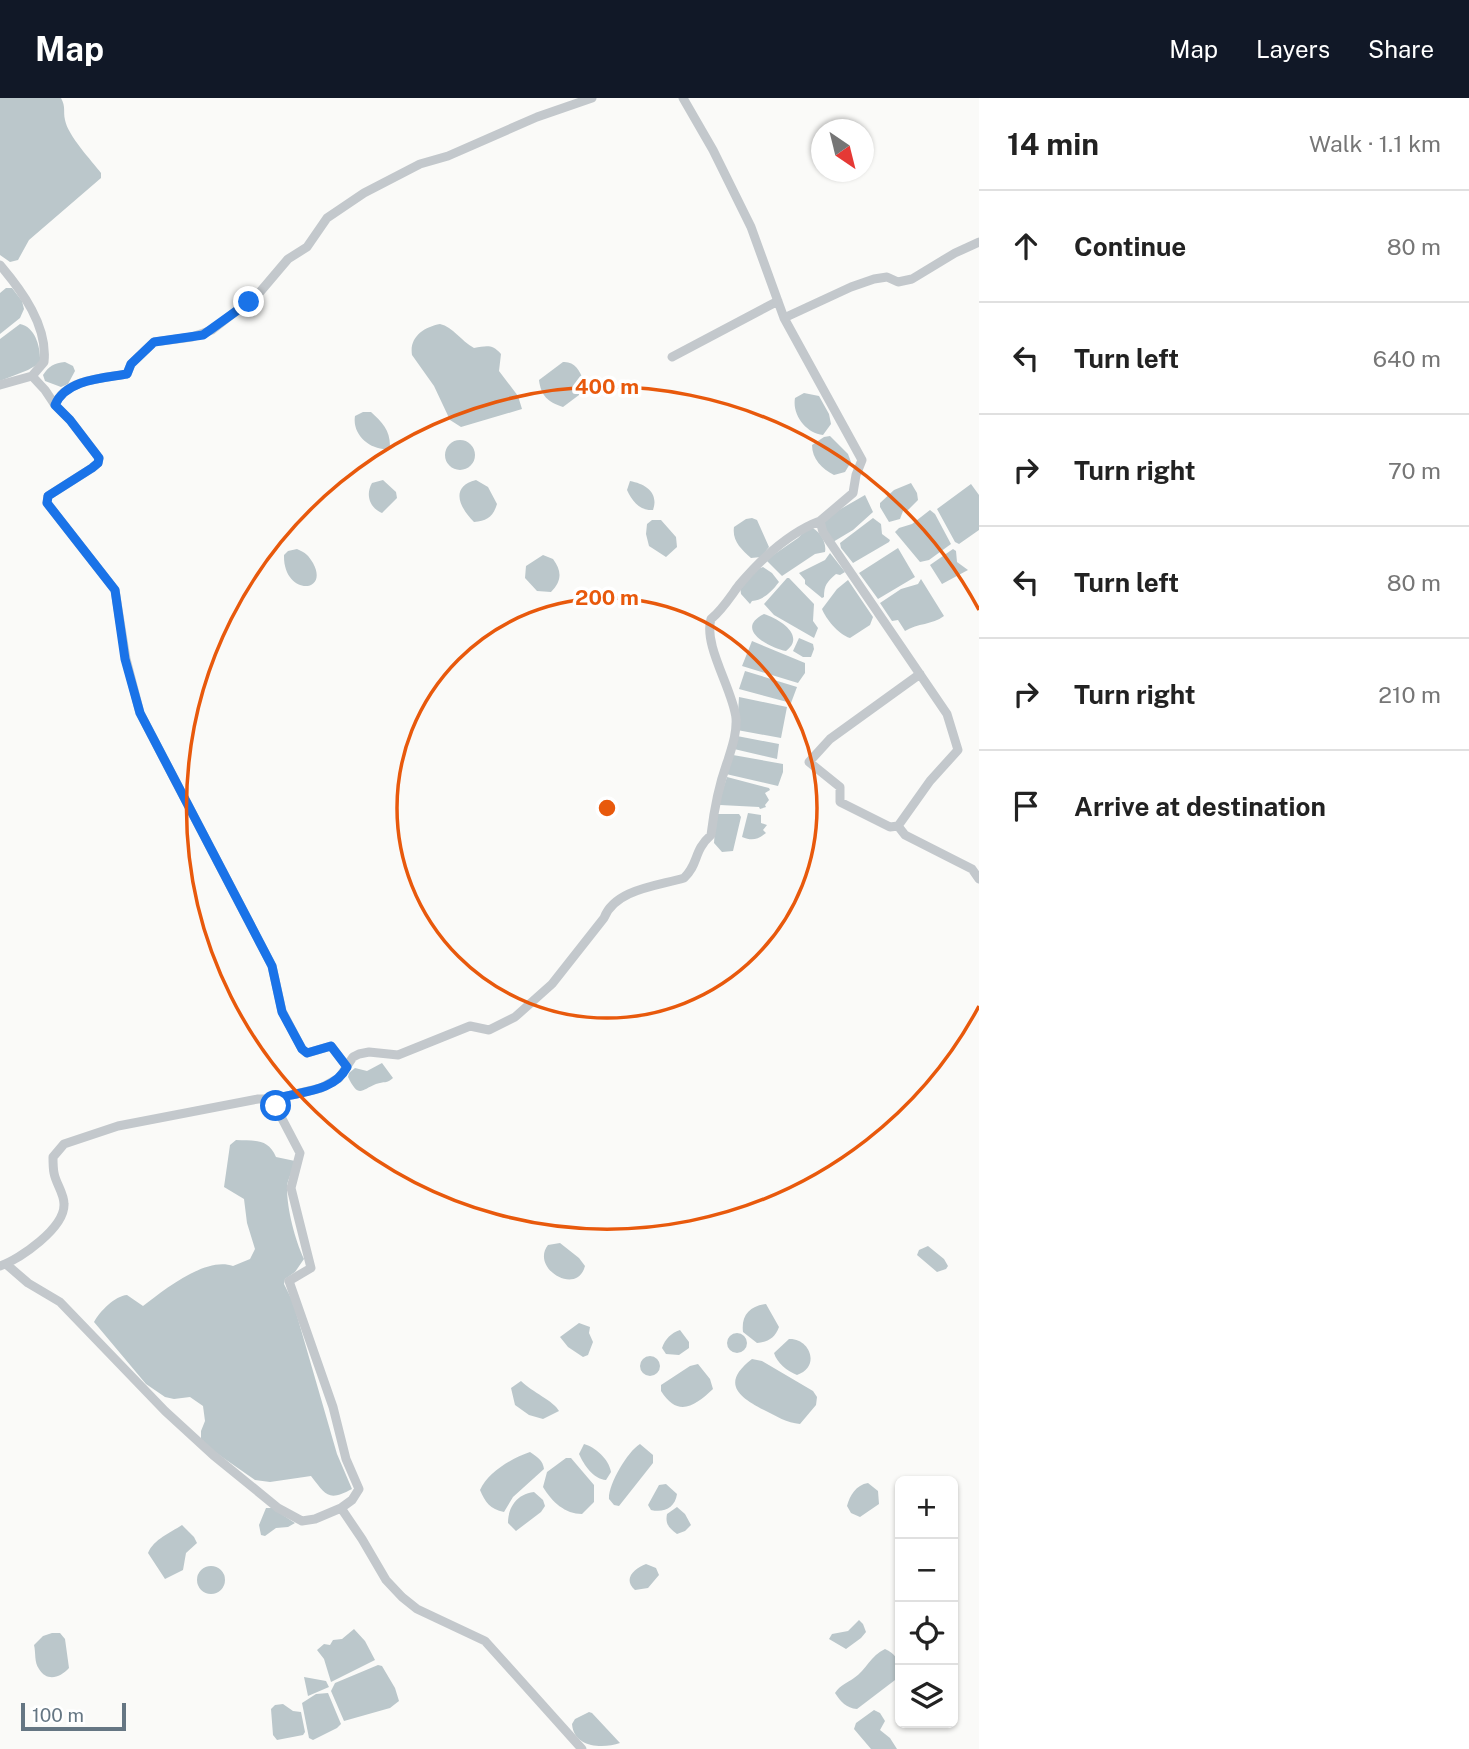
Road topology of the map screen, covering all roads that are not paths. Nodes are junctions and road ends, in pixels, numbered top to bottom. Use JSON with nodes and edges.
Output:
{"nodes":[{"id":1,"x":592,"y":98,"type":"edge"},
{"id":2,"x":683,"y":98,"type":"edge"},
{"id":3,"x":979,"y":242,"type":"edge"},
{"id":4,"x":0,"y":265,"type":"edge"},
{"id":5,"x":778,"y":301,"type":"junction"},
{"id":6,"x":784,"y":318,"type":"junction"},
{"id":7,"x":672,"y":357,"type":"dead end"},
{"id":8,"x":32,"y":376,"type":"junction"},
{"id":9,"x":0,"y":385,"type":"edge"},
{"id":10,"x":55,"y":405,"type":"junction"},
{"id":11,"x":820,"y":521,"type":"junction"},
{"id":12,"x":920,"y":674,"type":"junction"},
{"id":13,"x":898,"y":826,"type":"junction"},
{"id":14,"x":979,"y":879,"type":"edge"},
{"id":15,"x":347,"y":1067,"type":"junction"},
{"id":16,"x":275,"y":1099,"type":"junction"},
{"id":17,"x":3,"y":1265,"type":"edge"},
{"id":18,"x":341,"y":1508,"type":"junction"},
{"id":19,"x":582,"y":1749,"type":"edge"}],
"edges":[{"from":1,"to":10,"type":"street"},
{"from":2,"to":5,"type":"street"},
{"from":3,"to":6,"type":"street"},
{"from":4,"to":8,"type":"street"},
{"from":5,"to":6,"type":"street"},
{"from":5,"to":7,"type":"street"},
{"from":6,"to":11,"type":"street"},
{"from":8,"to":9,"type":"street"},
{"from":8,"to":10,"type":"street"},
{"from":10,"to":15,"type":"street"},
{"from":11,"to":12,"type":"street"},
{"from":11,"to":15,"type":"street"},
{"from":12,"to":13,"type":"street"},
{"from":12,"to":13,"type":"street"},
{"from":13,"to":14,"type":"street"},
{"from":15,"to":16,"type":"street"},
{"from":16,"to":17,"type":"street"},
{"from":16,"to":18,"type":"street"},
{"from":17,"to":18,"type":"street"},
{"from":18,"to":19,"type":"street"}]}
